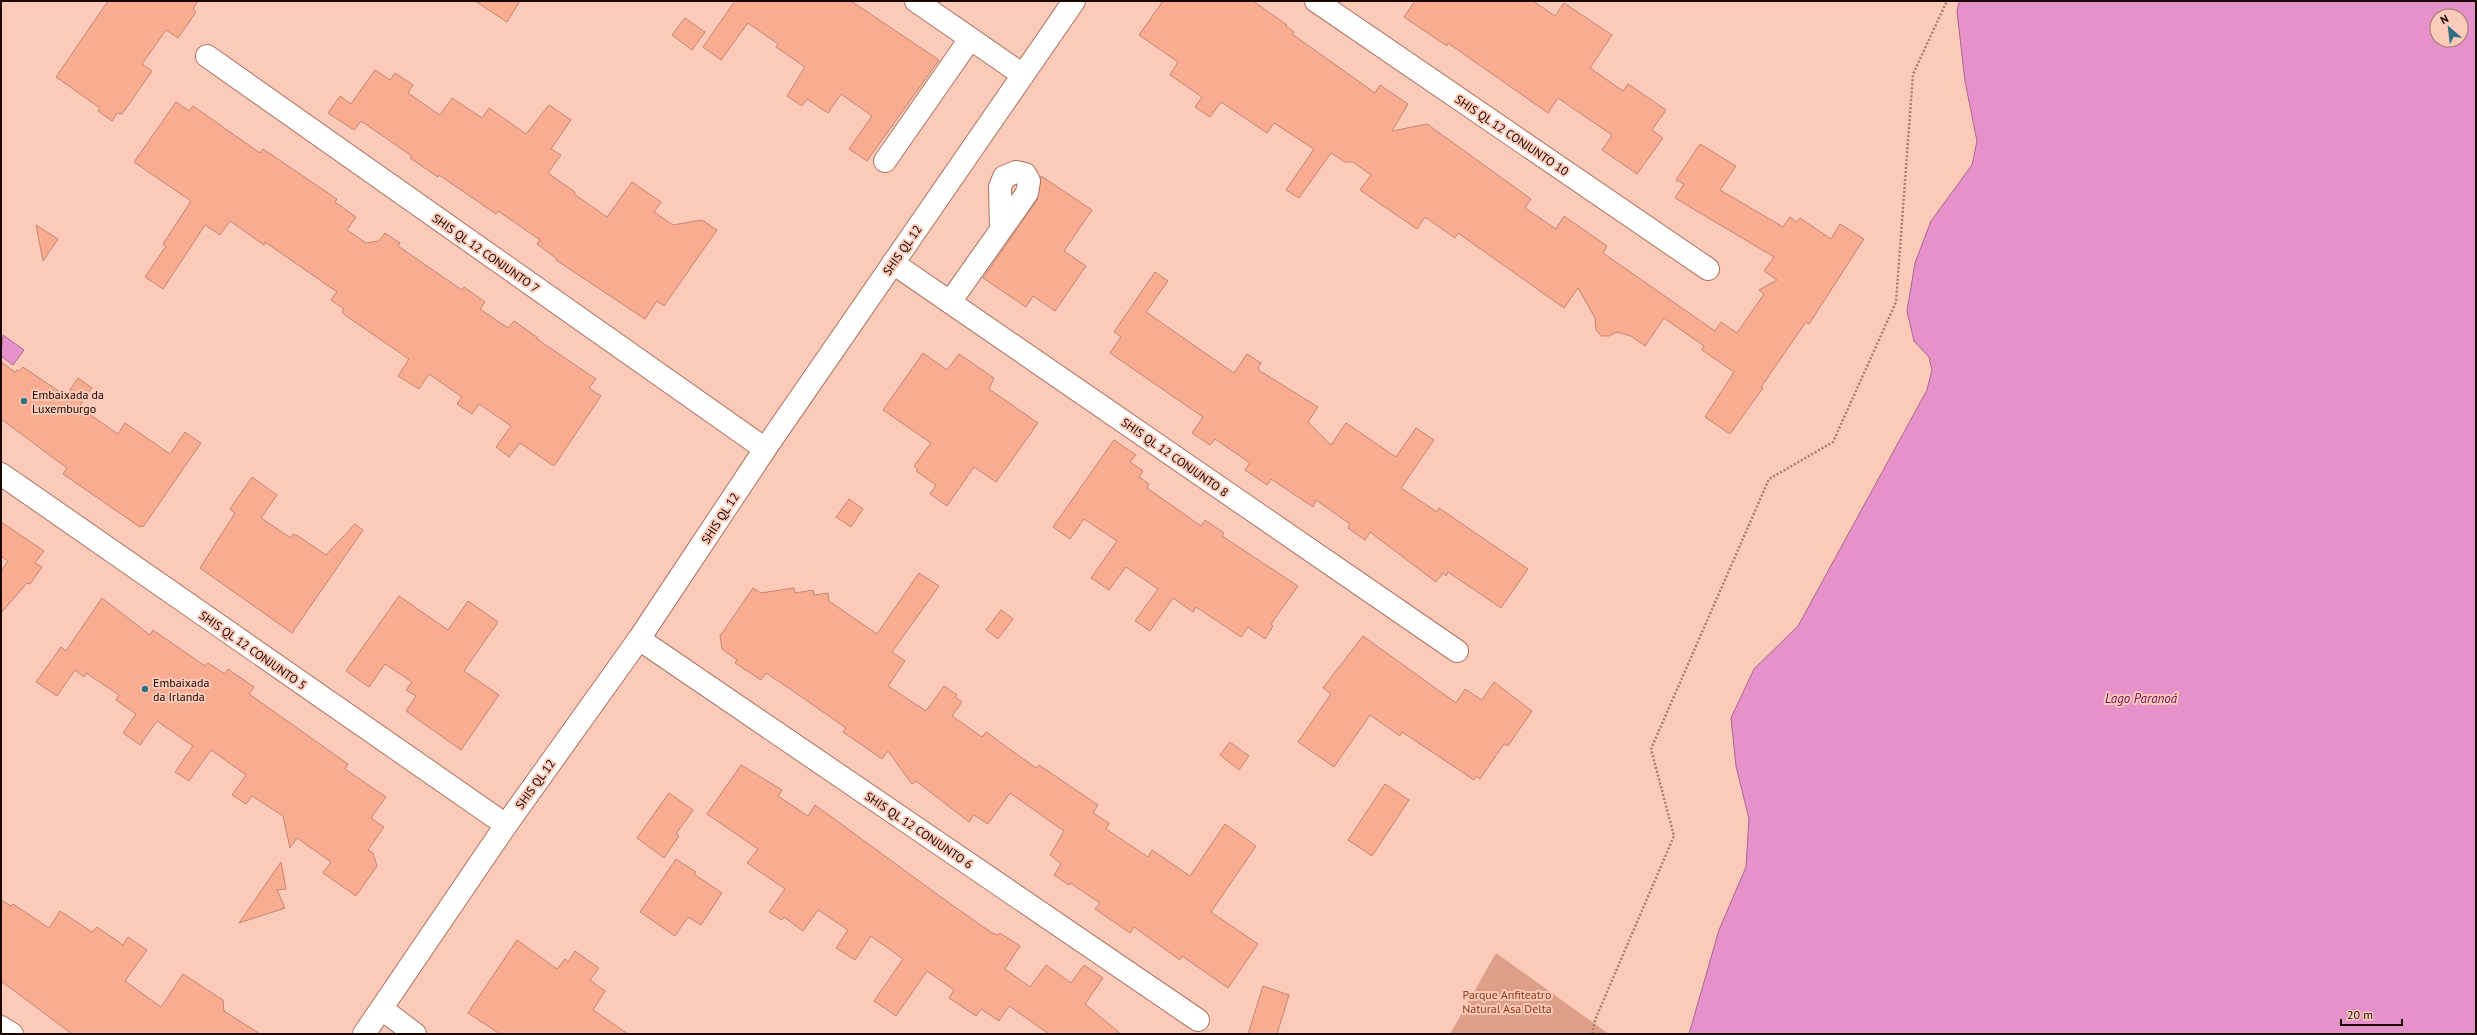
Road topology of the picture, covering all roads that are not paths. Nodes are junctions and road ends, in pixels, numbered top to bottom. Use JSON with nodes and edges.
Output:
{"nodes":[{"id":1,"x":916,"y":1,"type":"edge"},
{"id":2,"x":1074,"y":1,"type":"edge"},
{"id":3,"x":1316,"y":1,"type":"edge"},
{"id":4,"x":970,"y":39,"type":"junction"},
{"id":5,"x":207,"y":56,"type":"dead end"},
{"id":6,"x":1023,"y":75,"type":"junction"},
{"id":7,"x":884,"y":161,"type":"dead end"},
{"id":8,"x":1001,"y":229,"type":"dead end"},
{"id":9,"x":893,"y":263,"type":"junction"},
{"id":10,"x":1708,"y":269,"type":"dead end"},
{"id":11,"x":950,"y":302,"type":"junction"},
{"id":12,"x":765,"y":448,"type":"junction"},
{"id":13,"x":1,"y":474,"type":"edge"},
{"id":14,"x":639,"y":640,"type":"junction"},
{"id":15,"x":1457,"y":651,"type":"dead end"},
{"id":16,"x":506,"y":825,"type":"junction"},
{"id":17,"x":382,"y":1009,"type":"junction"},
{"id":18,"x":1198,"y":1020,"type":"dead end"},
{"id":19,"x":1,"y":1027,"type":"edge"},
{"id":20,"x":12,"y":1034,"type":"edge"},
{"id":21,"x":364,"y":1034,"type":"edge"},
{"id":22,"x":415,"y":1034,"type":"edge"}],
"edges":[{"from":1,"to":4,"type":"street"},
{"from":2,"to":6,"type":"street","name":"SHIS QL 12"},
{"from":3,"to":10,"type":"street","name":"SHIS QL 12 CONJUNTO 10"},
{"from":4,"to":6,"type":"street"},
{"from":4,"to":7,"type":"street"},
{"from":5,"to":12,"type":"street","name":"SHIS QL 12 CONJUNTO 7"},
{"from":6,"to":9,"type":"street","name":"SHIS QL 12"},
{"from":8,"to":11,"type":"street"},
{"from":9,"to":11,"type":"street","name":"SHIS QL 12 CONJUNTO 8"},
{"from":9,"to":12,"type":"street","name":"SHIS QL 12"},
{"from":11,"to":15,"type":"street","name":"SHIS QL 12 CONJUNTO 8"},
{"from":12,"to":14,"type":"street","name":"SHIS QL 12"},
{"from":13,"to":16,"type":"street","name":"SHIS QL 12 CONJUNTO 5"},
{"from":14,"to":16,"type":"street","name":"SHIS QL 12"},
{"from":14,"to":18,"type":"street","name":"SHIS QL 12 CONJUNTO 6"},
{"from":16,"to":17,"type":"street","name":"SHIS QL 12"},
{"from":17,"to":21,"type":"street","name":"SHIS QL 12"},
{"from":17,"to":22,"type":"street"},
{"from":19,"to":20,"type":"street"}]}
